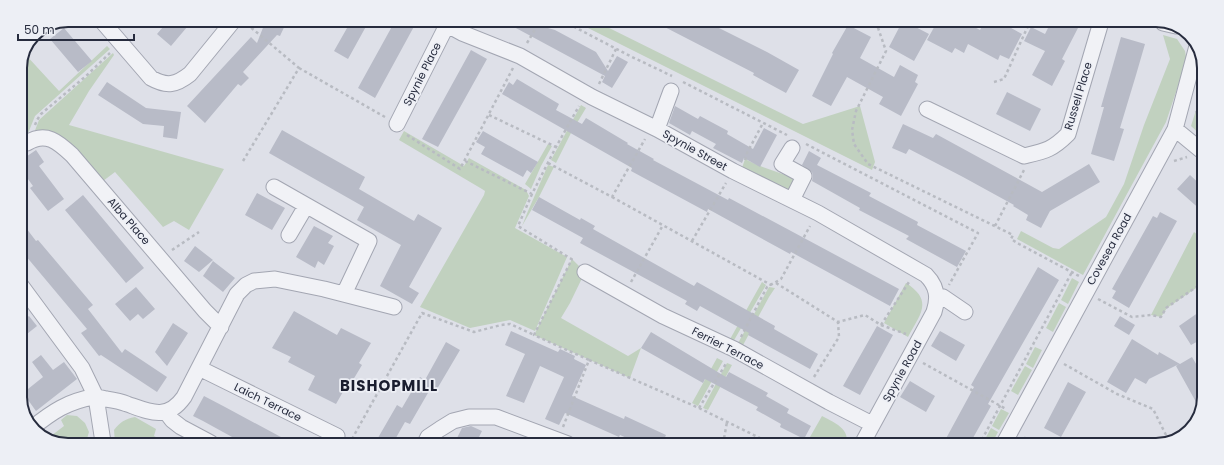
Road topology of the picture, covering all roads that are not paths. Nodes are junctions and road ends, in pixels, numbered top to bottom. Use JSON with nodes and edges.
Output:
{"nodes":[{"id":1,"x":107,"y":27,"type":"edge"},
{"id":2,"x":228,"y":27,"type":"edge"},
{"id":3,"x":442,"y":27,"type":"edge"},
{"id":4,"x":451,"y":27,"type":"edge"},
{"id":5,"x":1100,"y":27,"type":"edge"},
{"id":6,"x":1195,"y":54,"type":"edge"},
{"id":7,"x":671,"y":91,"type":"dead end"},
{"id":8,"x":927,"y":109,"type":"dead end"},
{"id":9,"x":397,"y":124,"type":"road end"},
{"id":10,"x":655,"y":128,"type":"junction"},
{"id":11,"x":1174,"y":129,"type":"junction"},
{"id":12,"x":30,"y":141,"type":"road end"},
{"id":13,"x":792,"y":148,"type":"dead end"},
{"id":14,"x":1197,"y":153,"type":"edge"},
{"id":15,"x":274,"y":187,"type":"dead end"},
{"id":16,"x":792,"y":200,"type":"junction"},
{"id":17,"x":306,"y":206,"type":"junction"},
{"id":18,"x":289,"y":235,"type":"dead end"},
{"id":19,"x":585,"y":272,"type":"road end"},
{"id":20,"x":27,"y":293,"type":"edge"},
{"id":21,"x":344,"y":294,"type":"junction"},
{"id":22,"x":937,"y":296,"type":"junction"},
{"id":23,"x":394,"y":307,"type":"dead end"},
{"id":24,"x":965,"y":312,"type":"dead end"},
{"id":25,"x":221,"y":327,"type":"junction"},
{"id":26,"x":199,"y":368,"type":"junction"},
{"id":27,"x":96,"y":397,"type":"junction"},
{"id":28,"x":166,"y":412,"type":"junction"},
{"id":29,"x":37,"y":424,"type":"edge"},
{"id":30,"x":872,"y":424,"type":"junction"},
{"id":31,"x":102,"y":438,"type":"edge"},
{"id":32,"x":202,"y":438,"type":"edge"},
{"id":33,"x":339,"y":438,"type":"edge"},
{"id":34,"x":430,"y":438,"type":"edge"},
{"id":35,"x":555,"y":438,"type":"edge"},
{"id":36,"x":865,"y":438,"type":"edge"},
{"id":37,"x":1007,"y":438,"type":"edge"}],
"edges":[{"from":1,"to":2,"type":"street"},
{"from":3,"to":9,"type":"street","name":"Spynie Place"},
{"from":4,"to":10,"type":"street","name":"Spynie Street"},
{"from":5,"to":8,"type":"street","name":"Russell Place"},
{"from":6,"to":11,"type":"street","name":"Covesea Road"},
{"from":7,"to":10,"type":"street"},
{"from":10,"to":16,"type":"street","name":"Spynie Street"},
{"from":11,"to":14,"type":"street"},
{"from":11,"to":37,"type":"street","name":"Covesea Road"},
{"from":12,"to":25,"type":"street","name":"Alba Place"},
{"from":13,"to":16,"type":"street"},
{"from":15,"to":17,"type":"street"},
{"from":16,"to":22,"type":"street","name":"Spynie Street"},
{"from":17,"to":18,"type":"street"},
{"from":17,"to":21,"type":"street"},
{"from":19,"to":30,"type":"street","name":"Ferrier Terrace"},
{"from":20,"to":27,"type":"street"},
{"from":21,"to":23,"type":"street"},
{"from":21,"to":25,"type":"street"},
{"from":22,"to":24,"type":"street"},
{"from":22,"to":30,"type":"street","name":"Spynie Road"},
{"from":25,"to":26,"type":"street"},
{"from":26,"to":28,"type":"street"},
{"from":26,"to":33,"type":"street","name":"Laich Terrace"},
{"from":27,"to":28,"type":"street"},
{"from":27,"to":29,"type":"street"},
{"from":27,"to":31,"type":"street"},
{"from":28,"to":32,"type":"street"},
{"from":30,"to":36,"type":"street","name":"Spynie Road"},
{"from":34,"to":35,"type":"street"}]}
